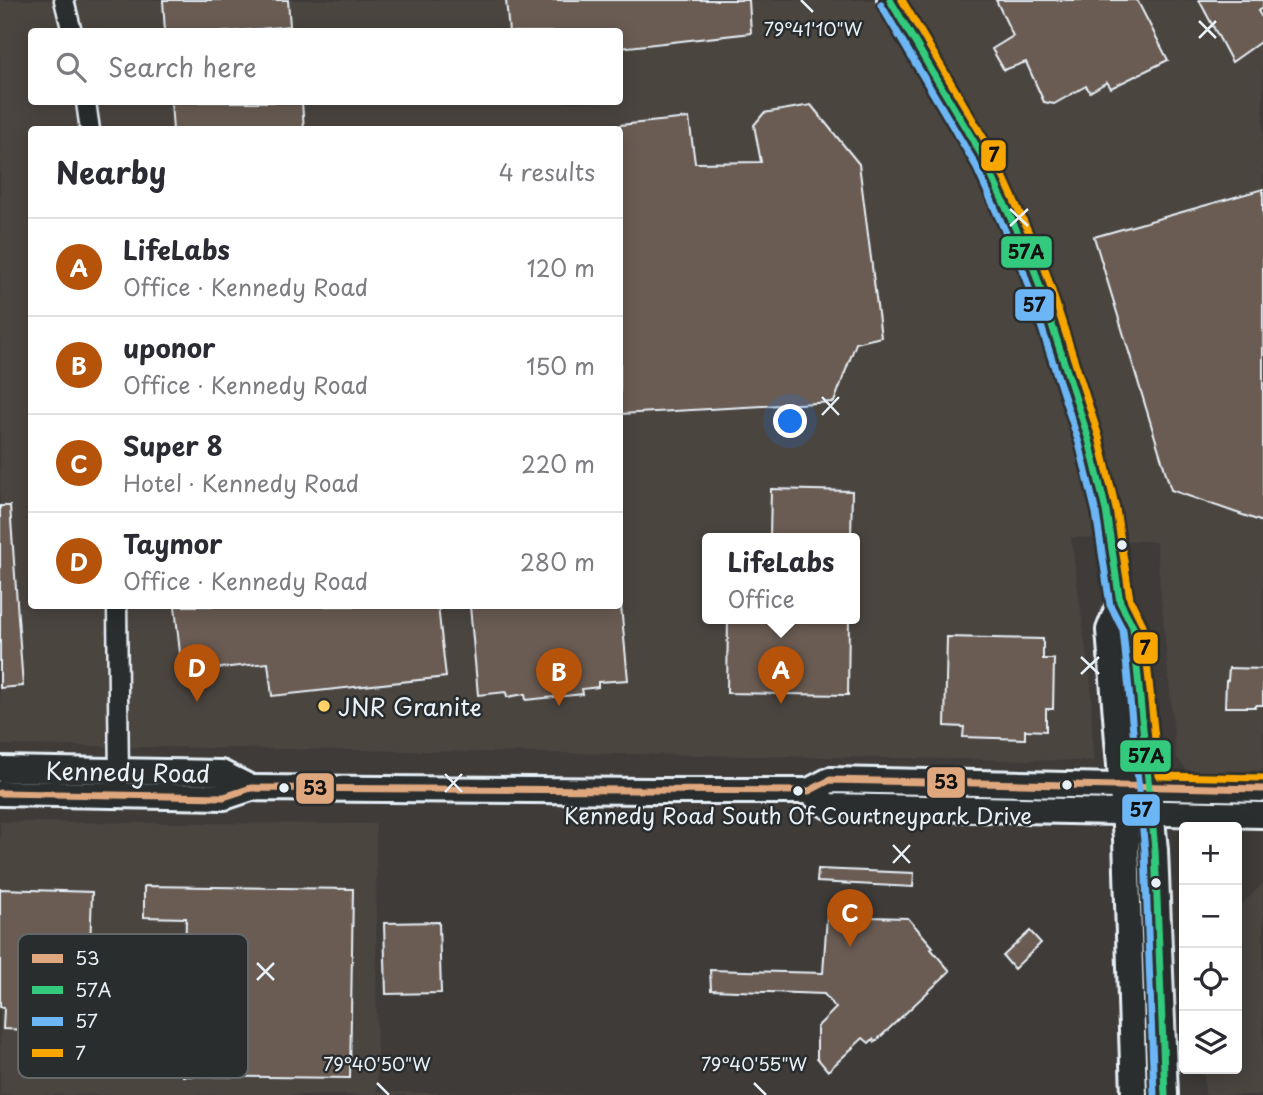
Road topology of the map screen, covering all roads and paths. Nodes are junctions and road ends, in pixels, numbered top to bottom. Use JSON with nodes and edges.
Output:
{"nodes":[{"id":1,"x":64,"y":0,"type":"edge"},
{"id":2,"x":890,"y":0,"type":"edge"},
{"id":3,"x":71,"y":28,"type":"edge"},
{"id":4,"x":86,"y":105,"type":"edge"},
{"id":5,"x":89,"y":126,"type":"edge"},
{"id":6,"x":1119,"y":602,"type":"junction"},
{"id":7,"x":117,"y":609,"type":"edge"},
{"id":8,"x":0,"y":769,"type":"edge"},
{"id":9,"x":119,"y":783,"type":"junction"},
{"id":10,"x":1121,"y":786,"type":"junction"},
{"id":11,"x":1149,"y":786,"type":"junction"},
{"id":12,"x":1263,"y":789,"type":"edge"},
{"id":13,"x":809,"y":791,"type":"junction"},
{"id":14,"x":0,"y":793,"type":"edge"},
{"id":15,"x":1123,"y":813,"type":"junction"},
{"id":16,"x":1151,"y":813,"type":"junction"},
{"id":17,"x":1263,"y":815,"type":"edge"},
{"id":18,"x":1134,"y":1095,"type":"edge"},
{"id":19,"x":1165,"y":1095,"type":"edge"}],
"edges":[{"from":1,"to":3,"type":"street"},
{"from":2,"to":6,"type":"main road"},
{"from":4,"to":5,"type":"street"},
{"from":6,"to":10,"type":"main road"},
{"from":6,"to":11,"type":"main road"},
{"from":7,"to":9,"type":"street"},
{"from":8,"to":9,"type":"main road","name":"Kennedy Road"},
{"from":9,"to":13,"type":"main road","name":"Kennedy Road"},
{"from":9,"to":14,"type":"main road","name":"Kennedy Road"},
{"from":10,"to":11,"type":"main road","name":"Kennedy Road"},
{"from":10,"to":13,"type":"main road","name":"Kennedy Road"},
{"from":10,"to":15,"type":"main road"},
{"from":11,"to":12,"type":"main road","name":"Kennedy Road"},
{"from":11,"to":16,"type":"main road"},
{"from":13,"to":15,"type":"main road","name":"Kennedy Road"},
{"from":15,"to":16,"type":"main road","name":"Kennedy Road"},
{"from":15,"to":18,"type":"main road"},
{"from":16,"to":17,"type":"main road","name":"Kennedy Road"},
{"from":16,"to":19,"type":"main road"}]}
